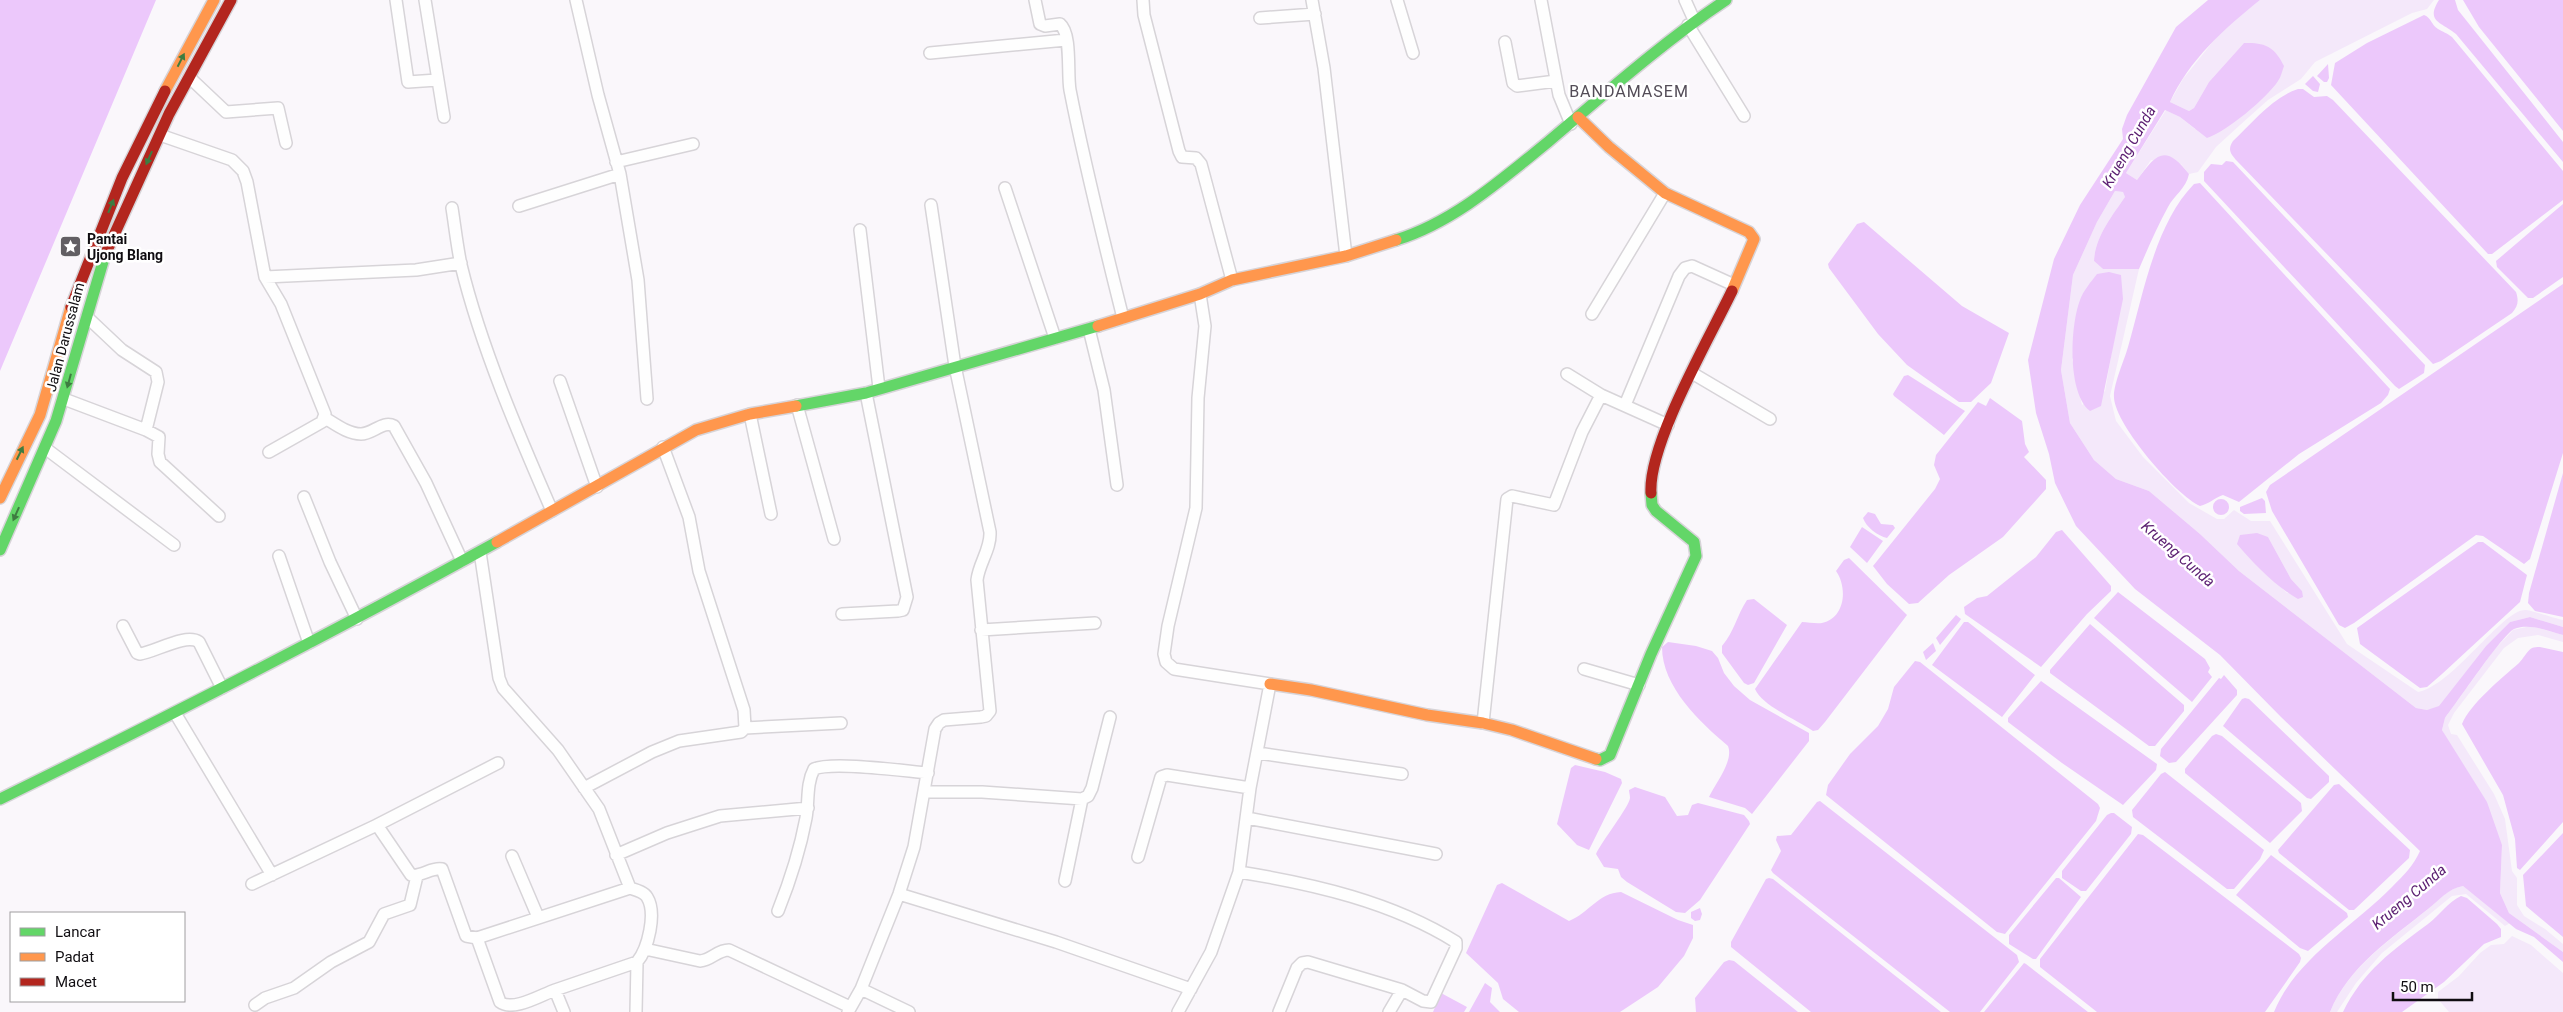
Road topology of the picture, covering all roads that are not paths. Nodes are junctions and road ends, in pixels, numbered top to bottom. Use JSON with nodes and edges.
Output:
{"nodes":[{"id":1,"x":214,"y":0,"type":"edge"},
{"id":2,"x":232,"y":0,"type":"edge"},
{"id":3,"x":396,"y":0,"type":"edge"},
{"id":4,"x":424,"y":0,"type":"edge"},
{"id":5,"x":576,"y":0,"type":"edge"},
{"id":6,"x":1035,"y":0,"type":"edge"},
{"id":7,"x":1143,"y":0,"type":"edge"},
{"id":8,"x":1312,"y":0,"type":"edge"},
{"id":9,"x":1397,"y":0,"type":"edge"},
{"id":10,"x":1541,"y":0,"type":"edge"},
{"id":11,"x":1685,"y":0,"type":"edge"},
{"id":12,"x":1726,"y":0,"type":"edge"},
{"id":13,"x":1314,"y":14,"type":"junction"},
{"id":14,"x":1260,"y":18,"type":"dead end"},
{"id":15,"x":1691,"y":23,"type":"junction"},
{"id":16,"x":1066,"y":40,"type":"junction"},
{"id":17,"x":1505,"y":42,"type":"dead end"},
{"id":18,"x":930,"y":53,"type":"dead end"},
{"id":19,"x":1413,"y":53,"type":"dead end"},
{"id":20,"x":188,"y":77,"type":"junction"},
{"id":21,"x":436,"y":80,"type":"junction"},
{"id":22,"x":1556,"y":81,"type":"junction"},
{"id":23,"x":1744,"y":116,"type":"dead end"},
{"id":24,"x":444,"y":117,"type":"dead end"},
{"id":25,"x":1575,"y":120,"type":"junction"},
{"id":26,"x":160,"y":135,"type":"junction"},
{"id":27,"x":286,"y":143,"type":"dead end"},
{"id":28,"x":693,"y":144,"type":"dead end"},
{"id":29,"x":616,"y":162,"type":"junction"},
{"id":30,"x":620,"y":174,"type":"junction"},
{"id":31,"x":1005,"y":188,"type":"dead end"},
{"id":32,"x":1665,"y":193,"type":"junction"},
{"id":33,"x":931,"y":205,"type":"dead end"},
{"id":34,"x":519,"y":206,"type":"dead end"},
{"id":35,"x":452,"y":208,"type":"dead end"},
{"id":36,"x":860,"y":230,"type":"dead end"},
{"id":37,"x":1346,"y":256,"type":"junction"},
{"id":38,"x":461,"y":263,"type":"junction"},
{"id":39,"x":265,"y":278,"type":"junction"},
{"id":40,"x":1232,"y":280,"type":"junction"},
{"id":41,"x":1734,"y":284,"type":"junction"},
{"id":42,"x":1200,"y":294,"type":"junction"},
{"id":43,"x":1592,"y":314,"type":"dead end"},
{"id":44,"x":87,"y":317,"type":"junction"},
{"id":45,"x":1123,"y":318,"type":"junction"},
{"id":46,"x":1089,"y":329,"type":"junction"},
{"id":47,"x":64,"y":334,"type":"junction"},
{"id":48,"x":1055,"y":338,"type":"junction"},
{"id":49,"x":80,"y":340,"type":"junction"},
{"id":50,"x":955,"y":366,"type":"junction"},
{"id":51,"x":1692,"y":373,"type":"junction"},
{"id":52,"x":1567,"y":374,"type":"dead end"},
{"id":53,"x":560,"y":381,"type":"dead end"},
{"id":54,"x":879,"y":388,"type":"junction"},
{"id":55,"x":866,"y":392,"type":"junction"},
{"id":56,"x":1601,"y":395,"type":"junction"},
{"id":57,"x":64,"y":399,"type":"junction"},
{"id":58,"x":647,"y":399,"type":"dead end"},
{"id":59,"x":797,"y":405,"type":"junction"},
{"id":60,"x":1625,"y":405,"type":"junction"},
{"id":61,"x":750,"y":414,"type":"junction"},
{"id":62,"x":40,"y":415,"type":"junction"},
{"id":63,"x":325,"y":418,"type":"junction"},
{"id":64,"x":1770,"y":419,"type":"dead end"},
{"id":65,"x":56,"y":422,"type":"junction"},
{"id":66,"x":1668,"y":425,"type":"junction"},
{"id":67,"x":146,"y":430,"type":"junction"},
{"id":68,"x":663,"y":447,"type":"junction"},
{"id":69,"x":45,"y":448,"type":"junction"},
{"id":70,"x":269,"y":452,"type":"dead end"},
{"id":71,"x":1117,"y":485,"type":"dead end"},
{"id":72,"x":597,"y":487,"type":"junction"},
{"id":73,"x":304,"y":497,"type":"dead end"},
{"id":74,"x":0,"y":498,"type":"edge"},
{"id":75,"x":552,"y":511,"type":"junction"},
{"id":76,"x":771,"y":514,"type":"dead end"},
{"id":77,"x":219,"y":516,"type":"dead end"},
{"id":78,"x":834,"y":539,"type":"dead end"},
{"id":79,"x":174,"y":545,"type":"dead end"},
{"id":80,"x":0,"y":550,"type":"edge"},
{"id":81,"x":480,"y":552,"type":"junction"},
{"id":82,"x":279,"y":556,"type":"dead end"},
{"id":83,"x":462,"y":561,"type":"junction"},
{"id":84,"x":842,"y":614,"type":"dead end"},
{"id":85,"x":356,"y":619,"type":"junction"},
{"id":86,"x":1095,"y":623,"type":"dead end"},
{"id":87,"x":123,"y":626,"type":"dead end"},
{"id":88,"x":981,"y":630,"type":"junction"},
{"id":89,"x":309,"y":643,"type":"junction"},
{"id":90,"x":1584,"y":670,"type":"dead end"},
{"id":91,"x":1270,"y":684,"type":"junction"},
{"id":92,"x":1639,"y":685,"type":"junction"},
{"id":93,"x":222,"y":688,"type":"junction"},
{"id":94,"x":175,"y":713,"type":"junction"},
{"id":95,"x":1110,"y":718,"type":"dead end"},
{"id":96,"x":841,"y":723,"type":"dead end"},
{"id":97,"x":1484,"y":723,"type":"junction"},
{"id":98,"x":745,"y":728,"type":"junction"},
{"id":99,"x":1258,"y":753,"type":"junction"},
{"id":100,"x":498,"y":763,"type":"dead end"},
{"id":101,"x":928,"y":773,"type":"junction"},
{"id":102,"x":1402,"y":774,"type":"dead end"},
{"id":103,"x":584,"y":788,"type":"junction"},
{"id":104,"x":1250,"y":788,"type":"junction"},
{"id":105,"x":925,"y":792,"type":"junction"},
{"id":106,"x":0,"y":799,"type":"edge"},
{"id":107,"x":1082,"y":799,"type":"junction"},
{"id":108,"x":808,"y":808,"type":"junction"},
{"id":109,"x":1247,"y":818,"type":"junction"},
{"id":110,"x":377,"y":825,"type":"junction"},
{"id":111,"x":1436,"y":854,"type":"dead end"},
{"id":112,"x":616,"y":855,"type":"junction"},
{"id":113,"x":512,"y":856,"type":"dead end"},
{"id":114,"x":1138,"y":857,"type":"dead end"},
{"id":115,"x":1239,"y":872,"type":"junction"},
{"id":116,"x":272,"y":875,"type":"junction"},
{"id":117,"x":417,"y":876,"type":"junction"},
{"id":118,"x":1065,"y":881,"type":"dead end"},
{"id":119,"x":252,"y":884,"type":"dead end"},
{"id":120,"x":630,"y":888,"type":"junction"},
{"id":121,"x":899,"y":894,"type":"junction"},
{"id":122,"x":778,"y":911,"type":"dead end"},
{"id":123,"x":538,"y":918,"type":"junction"},
{"id":124,"x":477,"y":938,"type":"junction"},
{"id":125,"x":645,"y":949,"type":"junction"},
{"id":126,"x":637,"y":962,"type":"junction"},
{"id":127,"x":861,"y":989,"type":"junction"},
{"id":128,"x":1191,"y":989,"type":"junction"},
{"id":129,"x":556,"y":990,"type":"junction"},
{"id":130,"x":1402,"y":990,"type":"junction"},
{"id":131,"x":255,"y":1006,"type":"dead end"},
{"id":132,"x":849,"y":1009,"type":"edge"},
{"id":133,"x":564,"y":1012,"type":"edge"},
{"id":134,"x":636,"y":1012,"type":"edge"},
{"id":135,"x":909,"y":1012,"type":"edge"},
{"id":136,"x":1178,"y":1012,"type":"edge"},
{"id":137,"x":1279,"y":1012,"type":"edge"},
{"id":138,"x":1389,"y":1012,"type":"edge"}],
"edges":[{"from":47,"to":1,"type":"street","name":"Jalan Darussalam","one_way":true},
{"from":2,"to":20,"type":"street","name":"Jalan Darussalam"},
{"from":3,"to":21,"type":"street"},
{"from":4,"to":21,"type":"street"},
{"from":5,"to":29,"type":"street"},
{"from":6,"to":16,"type":"street"},
{"from":7,"to":40,"type":"street"},
{"from":8,"to":13,"type":"street"},
{"from":9,"to":19,"type":"street"},
{"from":10,"to":22,"type":"street"},
{"from":11,"to":15,"type":"street"},
{"from":12,"to":15,"type":"street"},
{"from":13,"to":14,"type":"street"},
{"from":13,"to":37,"type":"street"},
{"from":15,"to":23,"type":"street"},
{"from":15,"to":25,"type":"street"},
{"from":16,"to":18,"type":"street"},
{"from":16,"to":45,"type":"street"},
{"from":17,"to":22,"type":"street"},
{"from":20,"to":26,"type":"street","name":"Jalan Darussalam"},
{"from":20,"to":27,"type":"street"},
{"from":21,"to":24,"type":"street"},
{"from":22,"to":25,"type":"street"},
{"from":25,"to":32,"type":"street"},
{"from":25,"to":37,"type":"street"},
{"from":26,"to":39,"type":"street"},
{"from":26,"to":44,"type":"street","name":"Jalan Darussalam","one_way":true},
{"from":28,"to":29,"type":"street"},
{"from":29,"to":30,"type":"street"},
{"from":30,"to":34,"type":"street"},
{"from":30,"to":58,"type":"street"},
{"from":31,"to":48,"type":"street"},
{"from":32,"to":41,"type":"street"},
{"from":32,"to":43,"type":"street"},
{"from":33,"to":50,"type":"street"},
{"from":35,"to":38,"type":"street"},
{"from":36,"to":54,"type":"street"},
{"from":37,"to":40,"type":"street"},
{"from":38,"to":39,"type":"street"},
{"from":38,"to":75,"type":"street"},
{"from":39,"to":63,"type":"street"},
{"from":40,"to":42,"type":"street"},
{"from":41,"to":51,"type":"street"},
{"from":41,"to":60,"type":"street"},
{"from":42,"to":45,"type":"street"},
{"from":42,"to":91,"type":"street"},
{"from":44,"to":49,"type":"street","name":"Jalan Darussalam"},
{"from":44,"to":67,"type":"street"},
{"from":45,"to":46,"type":"street"},
{"from":46,"to":48,"type":"street"},
{"from":46,"to":71,"type":"street"},
{"from":47,"to":49,"type":"street"},
{"from":47,"to":62,"type":"street","name":"Jalan Darussalam"},
{"from":48,"to":50,"type":"street"},
{"from":49,"to":57,"type":"street","name":"Jalan Darussalam","one_way":true},
{"from":50,"to":54,"type":"street"},
{"from":50,"to":88,"type":"street"},
{"from":51,"to":64,"type":"street"},
{"from":51,"to":66,"type":"street"},
{"from":52,"to":56,"type":"street"},
{"from":53,"to":72,"type":"street"},
{"from":54,"to":55,"type":"street"},
{"from":55,"to":59,"type":"street"},
{"from":55,"to":84,"type":"street"},
{"from":56,"to":60,"type":"street"},
{"from":56,"to":97,"type":"street"},
{"from":57,"to":65,"type":"street","name":"Jalan Darussalam"},
{"from":57,"to":67,"type":"street"},
{"from":59,"to":61,"type":"street"},
{"from":59,"to":78,"type":"street"},
{"from":60,"to":66,"type":"street"},
{"from":61,"to":68,"type":"street"},
{"from":61,"to":76,"type":"street"},
{"from":62,"to":65,"type":"street"},
{"from":74,"to":62,"type":"street","name":"Jalan Darussalam","one_way":true},
{"from":63,"to":70,"type":"street"},
{"from":63,"to":83,"type":"street"},
{"from":65,"to":69,"type":"street","name":"Jalan Darussalam"},
{"from":66,"to":92,"type":"street"},
{"from":67,"to":77,"type":"street"},
{"from":68,"to":72,"type":"street"},
{"from":68,"to":98,"type":"street"},
{"from":69,"to":79,"type":"street"},
{"from":69,"to":80,"type":"street","name":"Jalan Darussalam","one_way":true},
{"from":72,"to":75,"type":"street"},
{"from":73,"to":85,"type":"street"},
{"from":75,"to":81,"type":"street"},
{"from":81,"to":83,"type":"street"},
{"from":81,"to":103,"type":"street"},
{"from":82,"to":89,"type":"street"},
{"from":83,"to":85,"type":"street"},
{"from":85,"to":89,"type":"street"},
{"from":86,"to":88,"type":"street"},
{"from":87,"to":93,"type":"street"},
{"from":88,"to":101,"type":"street"},
{"from":89,"to":93,"type":"street"},
{"from":90,"to":92,"type":"street"},
{"from":91,"to":97,"type":"street"},
{"from":91,"to":99,"type":"street"},
{"from":92,"to":97,"type":"street"},
{"from":93,"to":94,"type":"street"},
{"from":94,"to":106,"type":"street"},
{"from":94,"to":116,"type":"street"},
{"from":95,"to":107,"type":"street"},
{"from":96,"to":98,"type":"street"},
{"from":98,"to":103,"type":"street"},
{"from":99,"to":102,"type":"street"},
{"from":99,"to":104,"type":"street"},
{"from":100,"to":110,"type":"street"},
{"from":101,"to":105,"type":"street"},
{"from":101,"to":108,"type":"street"},
{"from":103,"to":112,"type":"street"},
{"from":104,"to":109,"type":"street"},
{"from":104,"to":114,"type":"street"},
{"from":105,"to":107,"type":"street"},
{"from":105,"to":121,"type":"street"},
{"from":107,"to":118,"type":"street"},
{"from":108,"to":112,"type":"street"},
{"from":108,"to":122,"type":"street"},
{"from":109,"to":111,"type":"street"},
{"from":109,"to":115,"type":"street"},
{"from":110,"to":116,"type":"street"},
{"from":110,"to":117,"type":"street"},
{"from":112,"to":120,"type":"street"},
{"from":113,"to":123,"type":"street"},
{"from":115,"to":128,"type":"street"},
{"from":115,"to":130,"type":"street"},
{"from":116,"to":119,"type":"street"},
{"from":117,"to":124,"type":"street"},
{"from":117,"to":131,"type":"street"},
{"from":120,"to":123,"type":"street"},
{"from":120,"to":125,"type":"street"},
{"from":121,"to":127,"type":"street"},
{"from":121,"to":128,"type":"street"},
{"from":123,"to":124,"type":"street"},
{"from":124,"to":129,"type":"street"},
{"from":125,"to":126,"type":"street"},
{"from":125,"to":132,"type":"street"},
{"from":126,"to":129,"type":"street"},
{"from":126,"to":134,"type":"street"},
{"from":127,"to":132,"type":"street"},
{"from":127,"to":135,"type":"street"},
{"from":128,"to":136,"type":"street"},
{"from":129,"to":133,"type":"street"},
{"from":130,"to":137,"type":"street"},
{"from":130,"to":138,"type":"street"}]}
